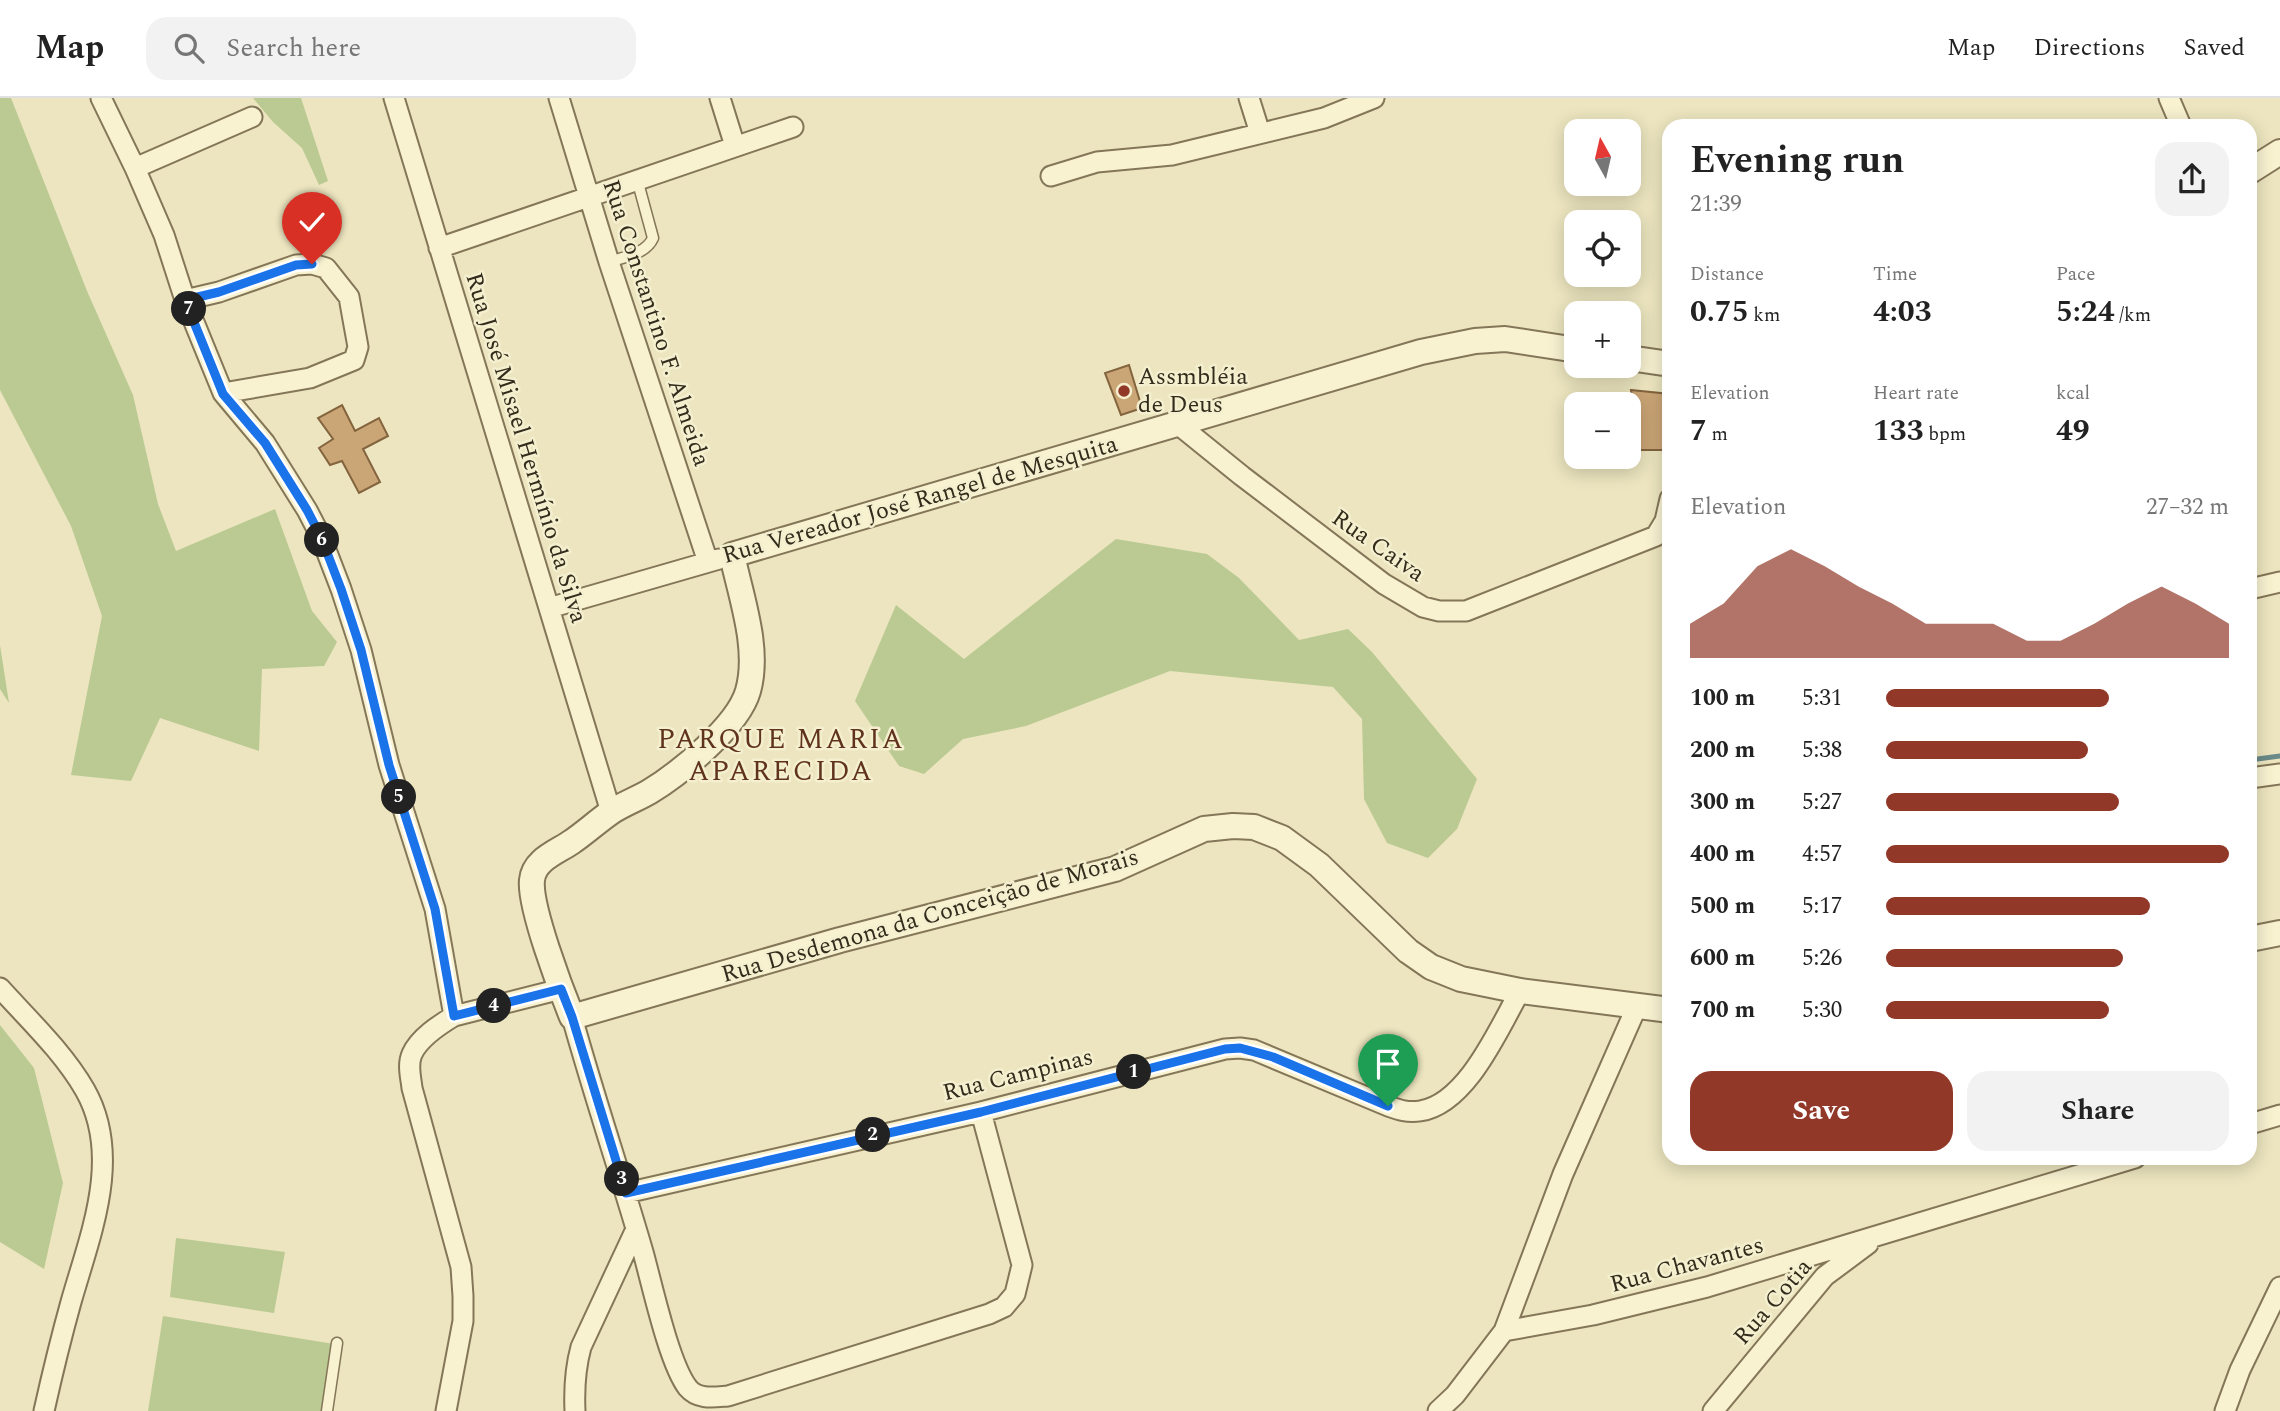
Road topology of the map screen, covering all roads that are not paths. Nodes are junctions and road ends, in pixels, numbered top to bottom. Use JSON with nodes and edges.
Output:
{"nodes":[{"id":1,"x":101,"y":98,"type":"edge"},
{"id":2,"x":394,"y":98,"type":"edge"},
{"id":3,"x":559,"y":98,"type":"edge"},
{"id":4,"x":720,"y":98,"type":"edge"},
{"id":5,"x":1249,"y":98,"type":"edge"},
{"id":6,"x":1374,"y":98,"type":"edge"},
{"id":7,"x":2169,"y":98,"type":"edge"},
{"id":8,"x":252,"y":117,"type":"dead end"},
{"id":9,"x":2178,"y":119,"type":"edge"},
{"id":10,"x":793,"y":127,"type":"dead end"},
{"id":11,"x":1260,"y":133,"type":"junction"},
{"id":12,"x":735,"y":146,"type":"junction"},
{"id":13,"x":2280,"y":152,"type":"edge"},
{"id":14,"x":2257,"y":167,"type":"edge"},
{"id":15,"x":135,"y":168,"type":"junction"},
{"id":16,"x":1051,"y":176,"type":"dead end"},
{"id":17,"x":637,"y":179,"type":"junction"},
{"id":18,"x":589,"y":197,"type":"junction"},
{"id":19,"x":439,"y":248,"type":"junction"},
{"id":20,"x":610,"y":262,"type":"junction"},
{"id":21,"x":185,"y":300,"type":"junction"},
{"id":22,"x":1564,"y":348,"type":"edge"},
{"id":23,"x":1641,"y":360,"type":"edge"},
{"id":24,"x":1662,"y":363,"type":"edge"},
{"id":25,"x":223,"y":394,"type":"junction"},
{"id":26,"x":1179,"y":425,"type":"junction"},
{"id":27,"x":1662,"y":526,"type":"edge"},
{"id":28,"x":732,"y":555,"type":"junction"},
{"id":29,"x":708,"y":562,"type":"junction"},
{"id":30,"x":2280,"y":582,"type":"edge"},
{"id":31,"x":2257,"y":587,"type":"edge"},
{"id":32,"x":549,"y":608,"type":"junction"},
{"id":33,"x":2280,"y":774,"type":"edge"},
{"id":34,"x":2257,"y":777,"type":"edge"},
{"id":35,"x":611,"y":812,"type":"junction"},
{"id":36,"x":2280,"y":933,"type":"edge"},
{"id":37,"x":2257,"y":938,"type":"edge"},
{"id":38,"x":0,"y":988,"type":"edge"},
{"id":39,"x":561,"y":989,"type":"junction"},
{"id":40,"x":1520,"y":991,"type":"junction"},
{"id":41,"x":1637,"y":1006,"type":"junction"},
{"id":42,"x":1662,"y":1009,"type":"edge"},
{"id":43,"x":454,"y":1016,"type":"junction"},
{"id":44,"x":572,"y":1017,"type":"junction"},
{"id":45,"x":981,"y":1112,"type":"junction"},
{"id":46,"x":2280,"y":1115,"type":"edge"},
{"id":47,"x":2257,"y":1122,"type":"edge"},
{"id":48,"x":2113,"y":1165,"type":"edge"},
{"id":49,"x":626,"y":1193,"type":"junction"},
{"id":50,"x":636,"y":1229,"type":"junction"},
{"id":51,"x":1880,"y":1235,"type":"junction"},
{"id":52,"x":2280,"y":1287,"type":"edge"},
{"id":53,"x":1504,"y":1331,"type":"junction"},
{"id":54,"x":337,"y":1343,"type":"dead end"},
{"id":55,"x":44,"y":1411,"type":"edge"},
{"id":56,"x":327,"y":1411,"type":"edge"},
{"id":57,"x":446,"y":1411,"type":"edge"},
{"id":58,"x":575,"y":1411,"type":"edge"},
{"id":59,"x":1438,"y":1411,"type":"edge"},
{"id":60,"x":1713,"y":1411,"type":"edge"},
{"id":61,"x":2225,"y":1411,"type":"edge"}],
"edges":[{"from":1,"to":15,"type":"street"},
{"from":2,"to":19,"type":"street","name":"Rua José Misael Hermínio da Silva"},
{"from":3,"to":18,"type":"street","name":"Rua Constantino F. Almeida"},
{"from":4,"to":12,"type":"street"},
{"from":5,"to":11,"type":"street"},
{"from":6,"to":11,"type":"street"},
{"from":7,"to":9,"type":"street"},
{"from":8,"to":15,"type":"street"},
{"from":10,"to":12,"type":"street"},
{"from":11,"to":16,"type":"street"},
{"from":12,"to":17,"type":"street"},
{"from":13,"to":14,"type":"street"},
{"from":15,"to":21,"type":"street"},
{"from":17,"to":18,"type":"street"},
{"from":17,"to":20,"type":"lane"},
{"from":18,"to":19,"type":"street"},
{"from":18,"to":20,"type":"street","name":"Rua Constantino F. Almeida"},
{"from":19,"to":32,"type":"street","name":"Rua José Misael Hermínio da Silva"},
{"from":20,"to":29,"type":"street","name":"Rua Constantino F. Almeida"},
{"from":21,"to":25,"type":"street"},
{"from":21,"to":25,"type":"street"},
{"from":22,"to":26,"type":"street","name":"Rua Vereador José Rangel de Mesquita"},
{"from":23,"to":24,"type":"street"},
{"from":25,"to":43,"type":"street"},
{"from":26,"to":27,"type":"street","name":"Rua Caiva"},
{"from":26,"to":28,"type":"street","name":"Rua Vereador José Rangel de Mesquita"},
{"from":28,"to":29,"type":"street","name":"Rua Vereador José Rangel de Mesquita"},
{"from":28,"to":35,"type":"street"},
{"from":29,"to":32,"type":"street","name":"Rua Vereador José Rangel de Mesquita"},
{"from":30,"to":31,"type":"street"},
{"from":32,"to":35,"type":"street","name":"Rua José Misael Hermínio da Silva"},
{"from":33,"to":34,"type":"street"},
{"from":35,"to":39,"type":"street"},
{"from":36,"to":37,"type":"street"},
{"from":38,"to":55,"type":"street"},
{"from":39,"to":43,"type":"street"},
{"from":39,"to":44,"type":"street"},
{"from":40,"to":41,"type":"street","name":"Rua Desdemona da Conceição de Morais"},
{"from":40,"to":44,"type":"street","name":"Rua Desdemona da Conceição de Morais"},
{"from":40,"to":45,"type":"street","name":"Rua Campinas"},
{"from":41,"to":42,"type":"street","name":"Rua Desdemona da Conceição de Morais"},
{"from":41,"to":53,"type":"street"},
{"from":43,"to":57,"type":"street"},
{"from":44,"to":49,"type":"street"},
{"from":45,"to":49,"type":"street","name":"Rua Campinas"},
{"from":45,"to":50,"type":"street"},
{"from":46,"to":47,"type":"street"},
{"from":48,"to":51,"type":"street","name":"Rua Chavantes"},
{"from":49,"to":50,"type":"street"},
{"from":50,"to":58,"type":"street"},
{"from":51,"to":53,"type":"street","name":"Rua Chavantes"},
{"from":51,"to":60,"type":"street","name":"Rua Cotia"},
{"from":52,"to":61,"type":"street"},
{"from":53,"to":59,"type":"street"},
{"from":54,"to":56,"type":"lane"}]}
